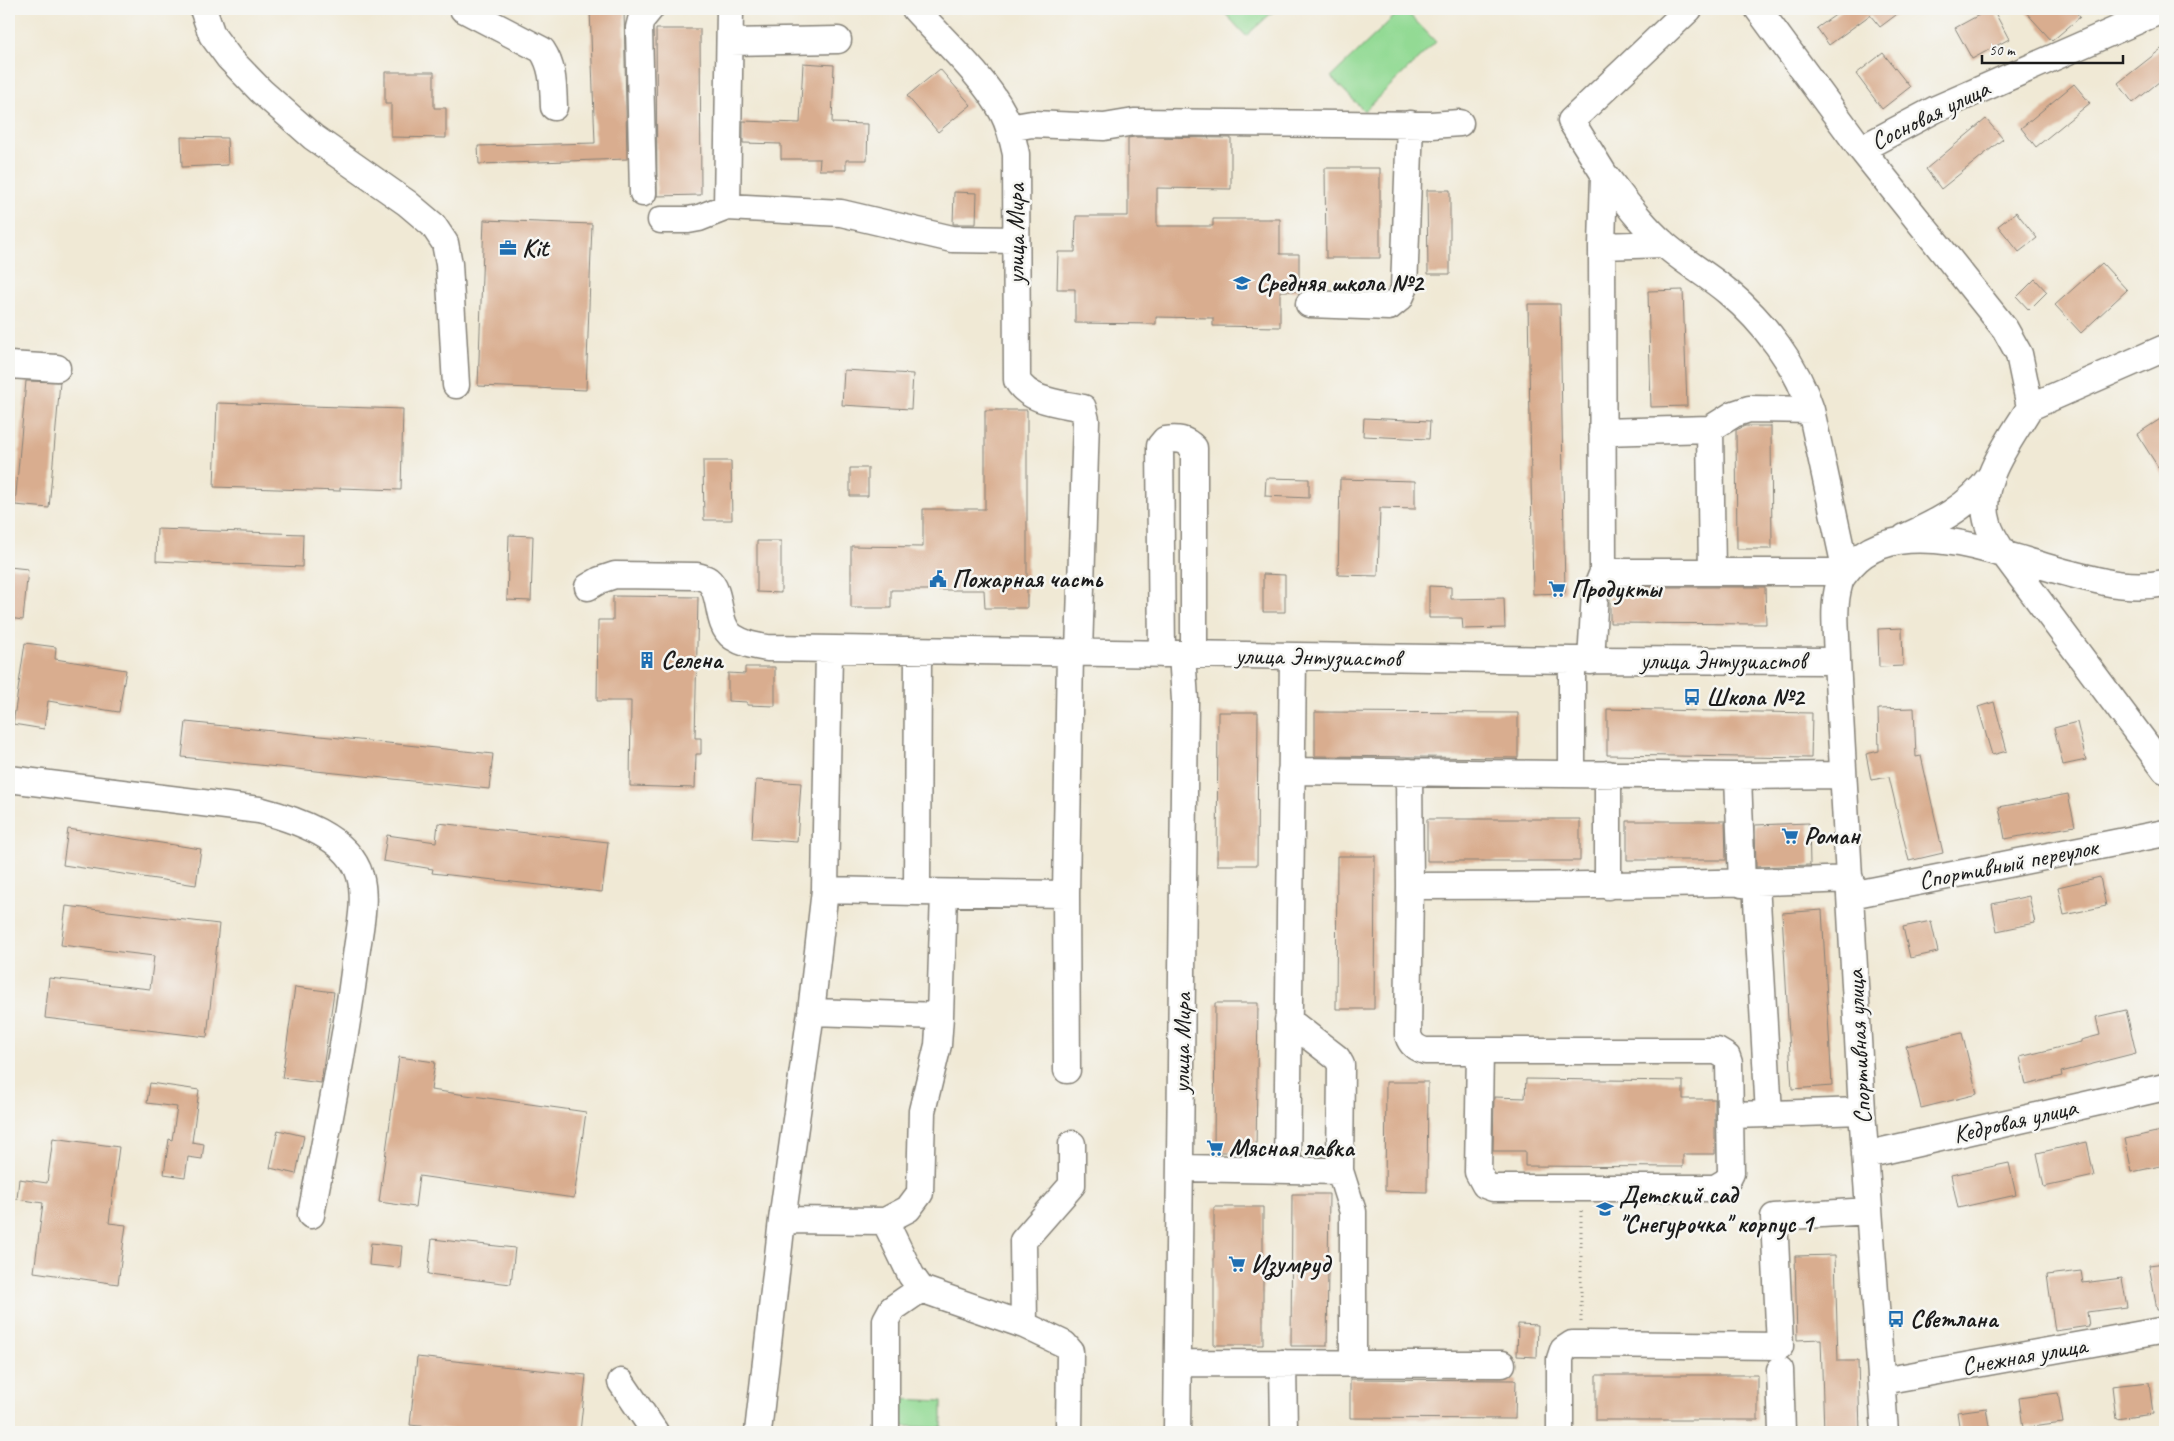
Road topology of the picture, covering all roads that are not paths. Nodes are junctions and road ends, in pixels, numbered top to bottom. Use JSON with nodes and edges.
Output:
{"nodes":[{"id":1,"x":203,"y":9,"type":"edge"},
{"id":2,"x":463,"y":9,"type":"edge"},
{"id":3,"x":650,"y":9,"type":"edge"},
{"id":4,"x":730,"y":9,"type":"edge"},
{"id":5,"x":915,"y":9,"type":"edge"},
{"id":6,"x":1689,"y":9,"type":"edge"},
{"id":7,"x":1758,"y":9,"type":"edge"},
{"id":8,"x":2164,"y":9,"type":"edge"},
{"id":9,"x":838,"y":40,"type":"dead end"},
{"id":10,"x":730,"y":42,"type":"junction"},
{"id":11,"x":554,"y":107,"type":"dead end"},
{"id":12,"x":1460,"y":123,"type":"dead end"},
{"id":13,"x":1410,"y":124,"type":"junction"},
{"id":14,"x":1009,"y":128,"type":"junction"},
{"id":15,"x":1861,"y":150,"type":"junction"},
{"id":16,"x":1604,"y":174,"type":"junction"},
{"id":17,"x":643,"y":193,"type":"dead end"},
{"id":18,"x":727,"y":207,"type":"junction"},
{"id":19,"x":661,"y":220,"type":"dead end"},
{"id":20,"x":1016,"y":240,"type":"junction"},
{"id":21,"x":1664,"y":244,"type":"junction"},
{"id":22,"x":1602,"y":246,"type":"junction"},
{"id":23,"x":1309,"y":304,"type":"dead end"},
{"id":24,"x":2165,"y":348,"type":"edge"},
{"id":25,"x":9,"y":365,"type":"edge"},
{"id":26,"x":56,"y":368,"type":"dead end"},
{"id":27,"x":456,"y":385,"type":"dead end"},
{"id":28,"x":2030,"y":407,"type":"junction"},
{"id":29,"x":1811,"y":410,"type":"junction"},
{"id":30,"x":1710,"y":429,"type":"junction"},
{"id":31,"x":1602,"y":432,"type":"junction"},
{"id":32,"x":1992,"y":475,"type":"junction"},
{"id":33,"x":1893,"y":543,"type":"junction"},
{"id":34,"x":2004,"y":554,"type":"junction"},
{"id":35,"x":1603,"y":572,"type":"junction"},
{"id":36,"x":1712,"y":572,"type":"junction"},
{"id":37,"x":1846,"y":572,"type":"junction"},
{"id":38,"x":2165,"y":583,"type":"edge"},
{"id":39,"x":588,"y":587,"type":"dead end"},
{"id":40,"x":829,"y":650,"type":"junction"},
{"id":41,"x":918,"y":651,"type":"junction"},
{"id":42,"x":1075,"y":653,"type":"junction"},
{"id":43,"x":1179,"y":654,"type":"junction"},
{"id":44,"x":1293,"y":656,"type":"junction"},
{"id":45,"x":1582,"y":661,"type":"junction"},
{"id":46,"x":1837,"y":661,"type":"junction"},
{"id":47,"x":2165,"y":770,"type":"edge"},
{"id":48,"x":1291,"y":771,"type":"junction"},
{"id":49,"x":1409,"y":772,"type":"junction"},
{"id":50,"x":1572,"y":773,"type":"junction"},
{"id":51,"x":1608,"y":774,"type":"junction"},
{"id":52,"x":1843,"y":775,"type":"junction"},
{"id":53,"x":1738,"y":776,"type":"junction"},
{"id":54,"x":9,"y":779,"type":"edge"},
{"id":55,"x":2165,"y":833,"type":"edge"},
{"id":56,"x":1749,"y":883,"type":"junction"},
{"id":57,"x":1410,"y":886,"type":"junction"},
{"id":58,"x":1608,"y":886,"type":"junction"},
{"id":59,"x":1850,"y":887,"type":"junction"},
{"id":60,"x":825,"y":890,"type":"junction"},
{"id":61,"x":917,"y":892,"type":"junction"},
{"id":62,"x":944,"y":892,"type":"junction"},
{"id":63,"x":1066,"y":894,"type":"junction"},
{"id":64,"x":811,"y":1012,"type":"junction"},
{"id":65,"x":940,"y":1016,"type":"junction"},
{"id":66,"x":1288,"y":1020,"type":"junction"},
{"id":67,"x":1480,"y":1051,"type":"junction"},
{"id":68,"x":1067,"y":1070,"type":"dead end"},
{"id":69,"x":2165,"y":1087,"type":"edge"},
{"id":70,"x":1862,"y":1111,"type":"junction"},
{"id":71,"x":1769,"y":1114,"type":"junction"},
{"id":72,"x":1730,"y":1115,"type":"junction"},
{"id":73,"x":1072,"y":1144,"type":"dead end"},
{"id":74,"x":1864,"y":1155,"type":"junction"},
{"id":75,"x":1180,"y":1168,"type":"junction"},
{"id":76,"x":1287,"y":1170,"type":"junction"},
{"id":77,"x":1340,"y":1171,"type":"junction"},
{"id":78,"x":1869,"y":1211,"type":"junction"},
{"id":79,"x":311,"y":1214,"type":"dead end"},
{"id":80,"x":782,"y":1220,"type":"junction"},
{"id":81,"x":884,"y":1220,"type":"junction"},
{"id":82,"x":921,"y":1288,"type":"junction"},
{"id":83,"x":1024,"y":1325,"type":"junction"},
{"id":84,"x":2165,"y":1330,"type":"edge"},
{"id":85,"x":1178,"y":1363,"type":"junction"},
{"id":86,"x":1283,"y":1363,"type":"junction"},
{"id":87,"x":1353,"y":1363,"type":"junction"},
{"id":88,"x":1502,"y":1364,"type":"dead end"},
{"id":89,"x":1780,"y":1370,"type":"dead end"},
{"id":90,"x":1882,"y":1381,"type":"junction"},
{"id":91,"x":621,"y":1382,"type":"dead end"},
{"id":92,"x":656,"y":1432,"type":"edge"},
{"id":93,"x":758,"y":1432,"type":"edge"},
{"id":94,"x":886,"y":1432,"type":"edge"},
{"id":95,"x":1069,"y":1432,"type":"edge"},
{"id":96,"x":1177,"y":1432,"type":"edge"},
{"id":97,"x":1284,"y":1432,"type":"edge"},
{"id":98,"x":1560,"y":1432,"type":"edge"},
{"id":99,"x":1782,"y":1432,"type":"edge"},
{"id":100,"x":1885,"y":1432,"type":"edge"}],
"edges":[{"from":1,"to":27,"type":"street"},
{"from":2,"to":11,"type":"street"},
{"from":3,"to":17,"type":"street"},
{"from":4,"to":10,"type":"street"},
{"from":5,"to":14,"type":"street","name":"улица Мира"},
{"from":6,"to":16,"type":"street"},
{"from":7,"to":15,"type":"street"},
{"from":8,"to":15,"type":"street","name":"Сосновая улица"},
{"from":9,"to":10,"type":"street"},
{"from":10,"to":18,"type":"street"},
{"from":12,"to":13,"type":"street"},
{"from":13,"to":14,"type":"street"},
{"from":13,"to":23,"type":"street"},
{"from":14,"to":20,"type":"street","name":"улица Мира"},
{"from":15,"to":28,"type":"street"},
{"from":16,"to":21,"type":"street"},
{"from":16,"to":22,"type":"street"},
{"from":18,"to":19,"type":"street"},
{"from":18,"to":20,"type":"street"},
{"from":20,"to":42,"type":"street","name":"улица Мира"},
{"from":21,"to":22,"type":"street"},
{"from":21,"to":29,"type":"street"},
{"from":22,"to":31,"type":"street"},
{"from":24,"to":28,"type":"street"},
{"from":25,"to":26,"type":"street"},
{"from":28,"to":32,"type":"street"},
{"from":29,"to":30,"type":"street"},
{"from":29,"to":37,"type":"street"},
{"from":30,"to":31,"type":"street"},
{"from":30,"to":36,"type":"street"},
{"from":31,"to":35,"type":"street"},
{"from":32,"to":33,"type":"street"},
{"from":32,"to":34,"type":"street"},
{"from":33,"to":34,"type":"street","name":"улица Энтузиастов"},
{"from":33,"to":37,"type":"street","name":"улица Энтузиастов"},
{"from":34,"to":38,"type":"street","name":"улица Энтузиастов"},
{"from":34,"to":47,"type":"street"},
{"from":35,"to":36,"type":"street"},
{"from":35,"to":45,"type":"street"},
{"from":36,"to":37,"type":"street"},
{"from":37,"to":46,"type":"street","name":"улица Энтузиастов"},
{"from":39,"to":40,"type":"street","name":"улица Энтузиастов"},
{"from":40,"to":41,"type":"street","name":"улица Энтузиастов"},
{"from":40,"to":60,"type":"street"},
{"from":41,"to":42,"type":"street","name":"улица Энтузиастов"},
{"from":41,"to":61,"type":"street"},
{"from":42,"to":43,"type":"street","name":"улица Энтузиастов"},
{"from":42,"to":63,"type":"street"},
{"from":43,"to":43,"type":"street"},
{"from":43,"to":44,"type":"street","name":"улица Энтузиастов"},
{"from":43,"to":75,"type":"street","name":"улица Мира"},
{"from":44,"to":45,"type":"street","name":"улица Энтузиастов"},
{"from":44,"to":48,"type":"street"},
{"from":45,"to":46,"type":"street","name":"улица Энтузиастов"},
{"from":45,"to":50,"type":"street"},
{"from":46,"to":52,"type":"street","name":"Спортивная улица"},
{"from":48,"to":49,"type":"street"},
{"from":48,"to":66,"type":"street"},
{"from":49,"to":50,"type":"street"},
{"from":49,"to":57,"type":"street"},
{"from":50,"to":51,"type":"street"},
{"from":51,"to":53,"type":"street"},
{"from":51,"to":58,"type":"street"},
{"from":52,"to":53,"type":"street"},
{"from":52,"to":59,"type":"street","name":"Спортивная улица"},
{"from":53,"to":56,"type":"street"},
{"from":54,"to":79,"type":"street"},
{"from":55,"to":59,"type":"street","name":"Спортивный переулок"},
{"from":56,"to":58,"type":"street","name":"Спортивный переулок"},
{"from":56,"to":59,"type":"street","name":"Спортивный переулок"},
{"from":56,"to":71,"type":"street"},
{"from":57,"to":58,"type":"street","name":"Спортивный переулок"},
{"from":57,"to":67,"type":"street"},
{"from":59,"to":70,"type":"street","name":"Спортивная улица"},
{"from":60,"to":61,"type":"street"},
{"from":60,"to":64,"type":"street"},
{"from":61,"to":62,"type":"street"},
{"from":62,"to":63,"type":"street"},
{"from":62,"to":65,"type":"street"},
{"from":63,"to":68,"type":"street"},
{"from":64,"to":65,"type":"street"},
{"from":64,"to":80,"type":"street"},
{"from":65,"to":81,"type":"street"},
{"from":66,"to":76,"type":"street"},
{"from":66,"to":77,"type":"street"},
{"from":67,"to":72,"type":"street"},
{"from":67,"to":72,"type":"street"},
{"from":69,"to":74,"type":"street","name":"Кедровая улица"},
{"from":70,"to":71,"type":"street"},
{"from":70,"to":74,"type":"street","name":"Спортивная улица"},
{"from":71,"to":72,"type":"street"},
{"from":73,"to":83,"type":"street"},
{"from":74,"to":78,"type":"street","name":"Спортивная улица"},
{"from":75,"to":76,"type":"street"},
{"from":75,"to":85,"type":"street","name":"улица Мира"},
{"from":76,"to":77,"type":"street"},
{"from":77,"to":87,"type":"street"},
{"from":78,"to":90,"type":"street","name":"Спортивная улица"},
{"from":78,"to":98,"type":"street"},
{"from":80,"to":81,"type":"street"},
{"from":80,"to":93,"type":"street"},
{"from":81,"to":82,"type":"street"},
{"from":82,"to":83,"type":"street"},
{"from":82,"to":94,"type":"street"},
{"from":83,"to":95,"type":"street"},
{"from":84,"to":90,"type":"street","name":"Снежная улица"},
{"from":85,"to":86,"type":"street"},
{"from":85,"to":96,"type":"street","name":"улица Мира"},
{"from":86,"to":87,"type":"street"},
{"from":86,"to":97,"type":"street"},
{"from":87,"to":88,"type":"street"},
{"from":89,"to":99,"type":"street"},
{"from":90,"to":100,"type":"street","name":"Спортивная улица"},
{"from":91,"to":92,"type":"street"}]}
